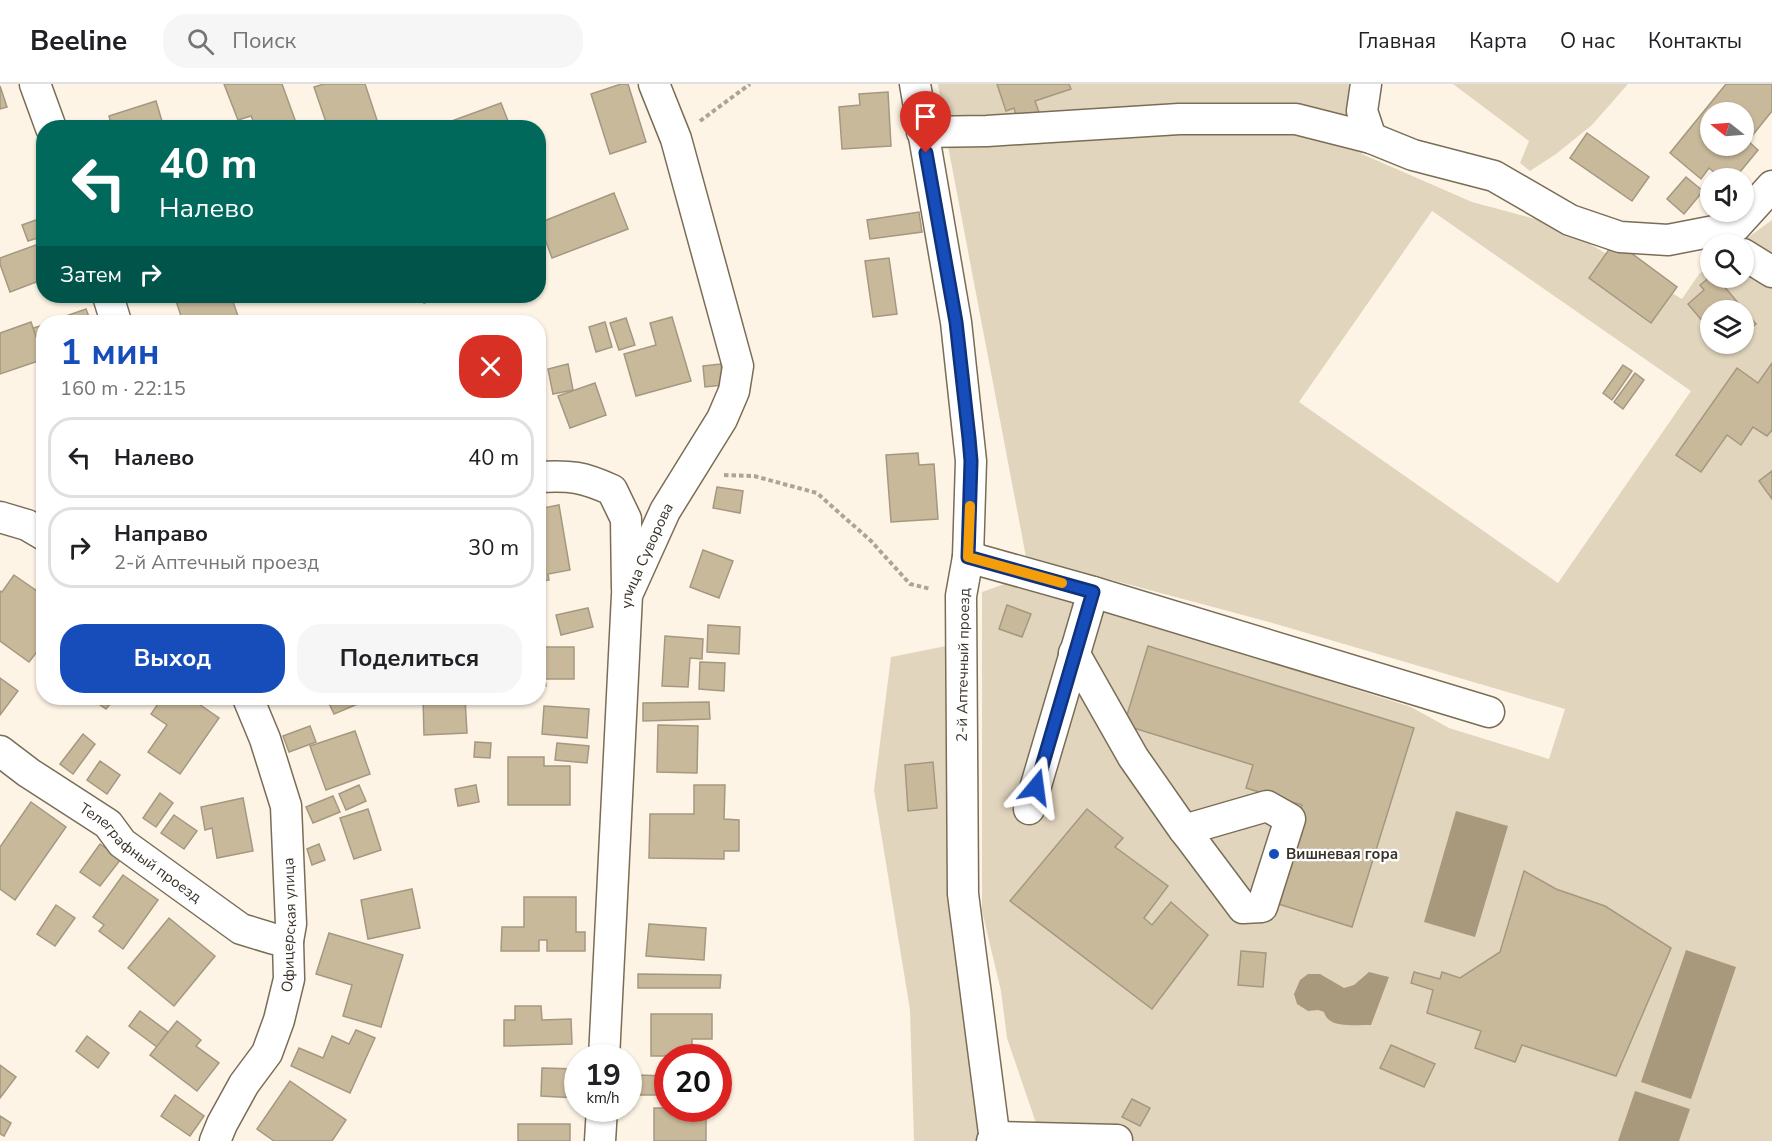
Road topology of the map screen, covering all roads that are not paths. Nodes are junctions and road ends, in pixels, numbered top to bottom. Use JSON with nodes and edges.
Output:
{"nodes":[{"id":1,"x":35,"y":84,"type":"edge"},
{"id":2,"x":654,"y":84,"type":"edge"},
{"id":3,"x":915,"y":84,"type":"edge"},
{"id":4,"x":1366,"y":84,"type":"edge"},
{"id":5,"x":48,"y":120,"type":"edge"},
{"id":6,"x":922,"y":132,"type":"junction"},
{"id":7,"x":1371,"y":138,"type":"junction"},
{"id":8,"x":1772,"y":186,"type":"edge"},
{"id":9,"x":1726,"y":234,"type":"edge"},
{"id":10,"x":1700,"y":239,"type":"edge"},
{"id":11,"x":1754,"y":261,"type":"edge"},
{"id":12,"x":1772,"y":272,"type":"edge"},
{"id":13,"x":546,"y":476,"type":"edge"},
{"id":14,"x":0,"y":517,"type":"edge"},
{"id":15,"x":36,"y":530,"type":"edge"},
{"id":16,"x":968,"y":557,"type":"junction"},
{"id":17,"x":1093,"y":592,"type":"junction"},
{"id":18,"x":627,"y":595,"type":"junction"},
{"id":19,"x":1074,"y":653,"type":"junction"},
{"id":20,"x":251,"y":705,"type":"edge"},
{"id":21,"x":1489,"y":712,"type":"dead end"},
{"id":22,"x":0,"y":751,"type":"edge"},
{"id":23,"x":1029,"y":809,"type":"dead end"},
{"id":24,"x":1184,"y":830,"type":"dead end"},
{"id":25,"x":288,"y":941,"type":"junction"},
{"id":26,"x":605,"y":1044,"type":"edge"},
{"id":27,"x":601,"y":1122,"type":"edge"},
{"id":28,"x":994,"y":1140,"type":"edge"},
{"id":29,"x":1117,"y":1140,"type":"edge"},
{"id":30,"x":215,"y":1141,"type":"edge"},
{"id":31,"x":600,"y":1141,"type":"edge"}],
"edges":[{"from":1,"to":5,"type":"street"},
{"from":2,"to":18,"type":"street","name":"улица Суворова"},
{"from":3,"to":6,"type":"street","name":"2-й Аптечный проезд"},
{"from":4,"to":7,"type":"street"},
{"from":6,"to":7,"type":"street"},
{"from":6,"to":16,"type":"street","name":"2-й Аптечный проезд"},
{"from":7,"to":10,"type":"street"},
{"from":8,"to":9,"type":"street"},
{"from":11,"to":12,"type":"street"},
{"from":13,"to":18,"type":"street"},
{"from":14,"to":15,"type":"street"},
{"from":16,"to":17,"type":"street"},
{"from":16,"to":28,"type":"street","name":"2-й Аптечный проезд"},
{"from":17,"to":19,"type":"street"},
{"from":17,"to":21,"type":"street"},
{"from":18,"to":26,"type":"street","name":"улица Суворова"},
{"from":19,"to":23,"type":"street"},
{"from":19,"to":24,"type":"street"},
{"from":20,"to":25,"type":"street","name":"Офицерская улица"},
{"from":22,"to":25,"type":"street","name":"Телеграфный проезд"},
{"from":25,"to":30,"type":"street","name":"Офицерская улица"},
{"from":27,"to":31,"type":"street"},
{"from":28,"to":29,"type":"street"}]}
